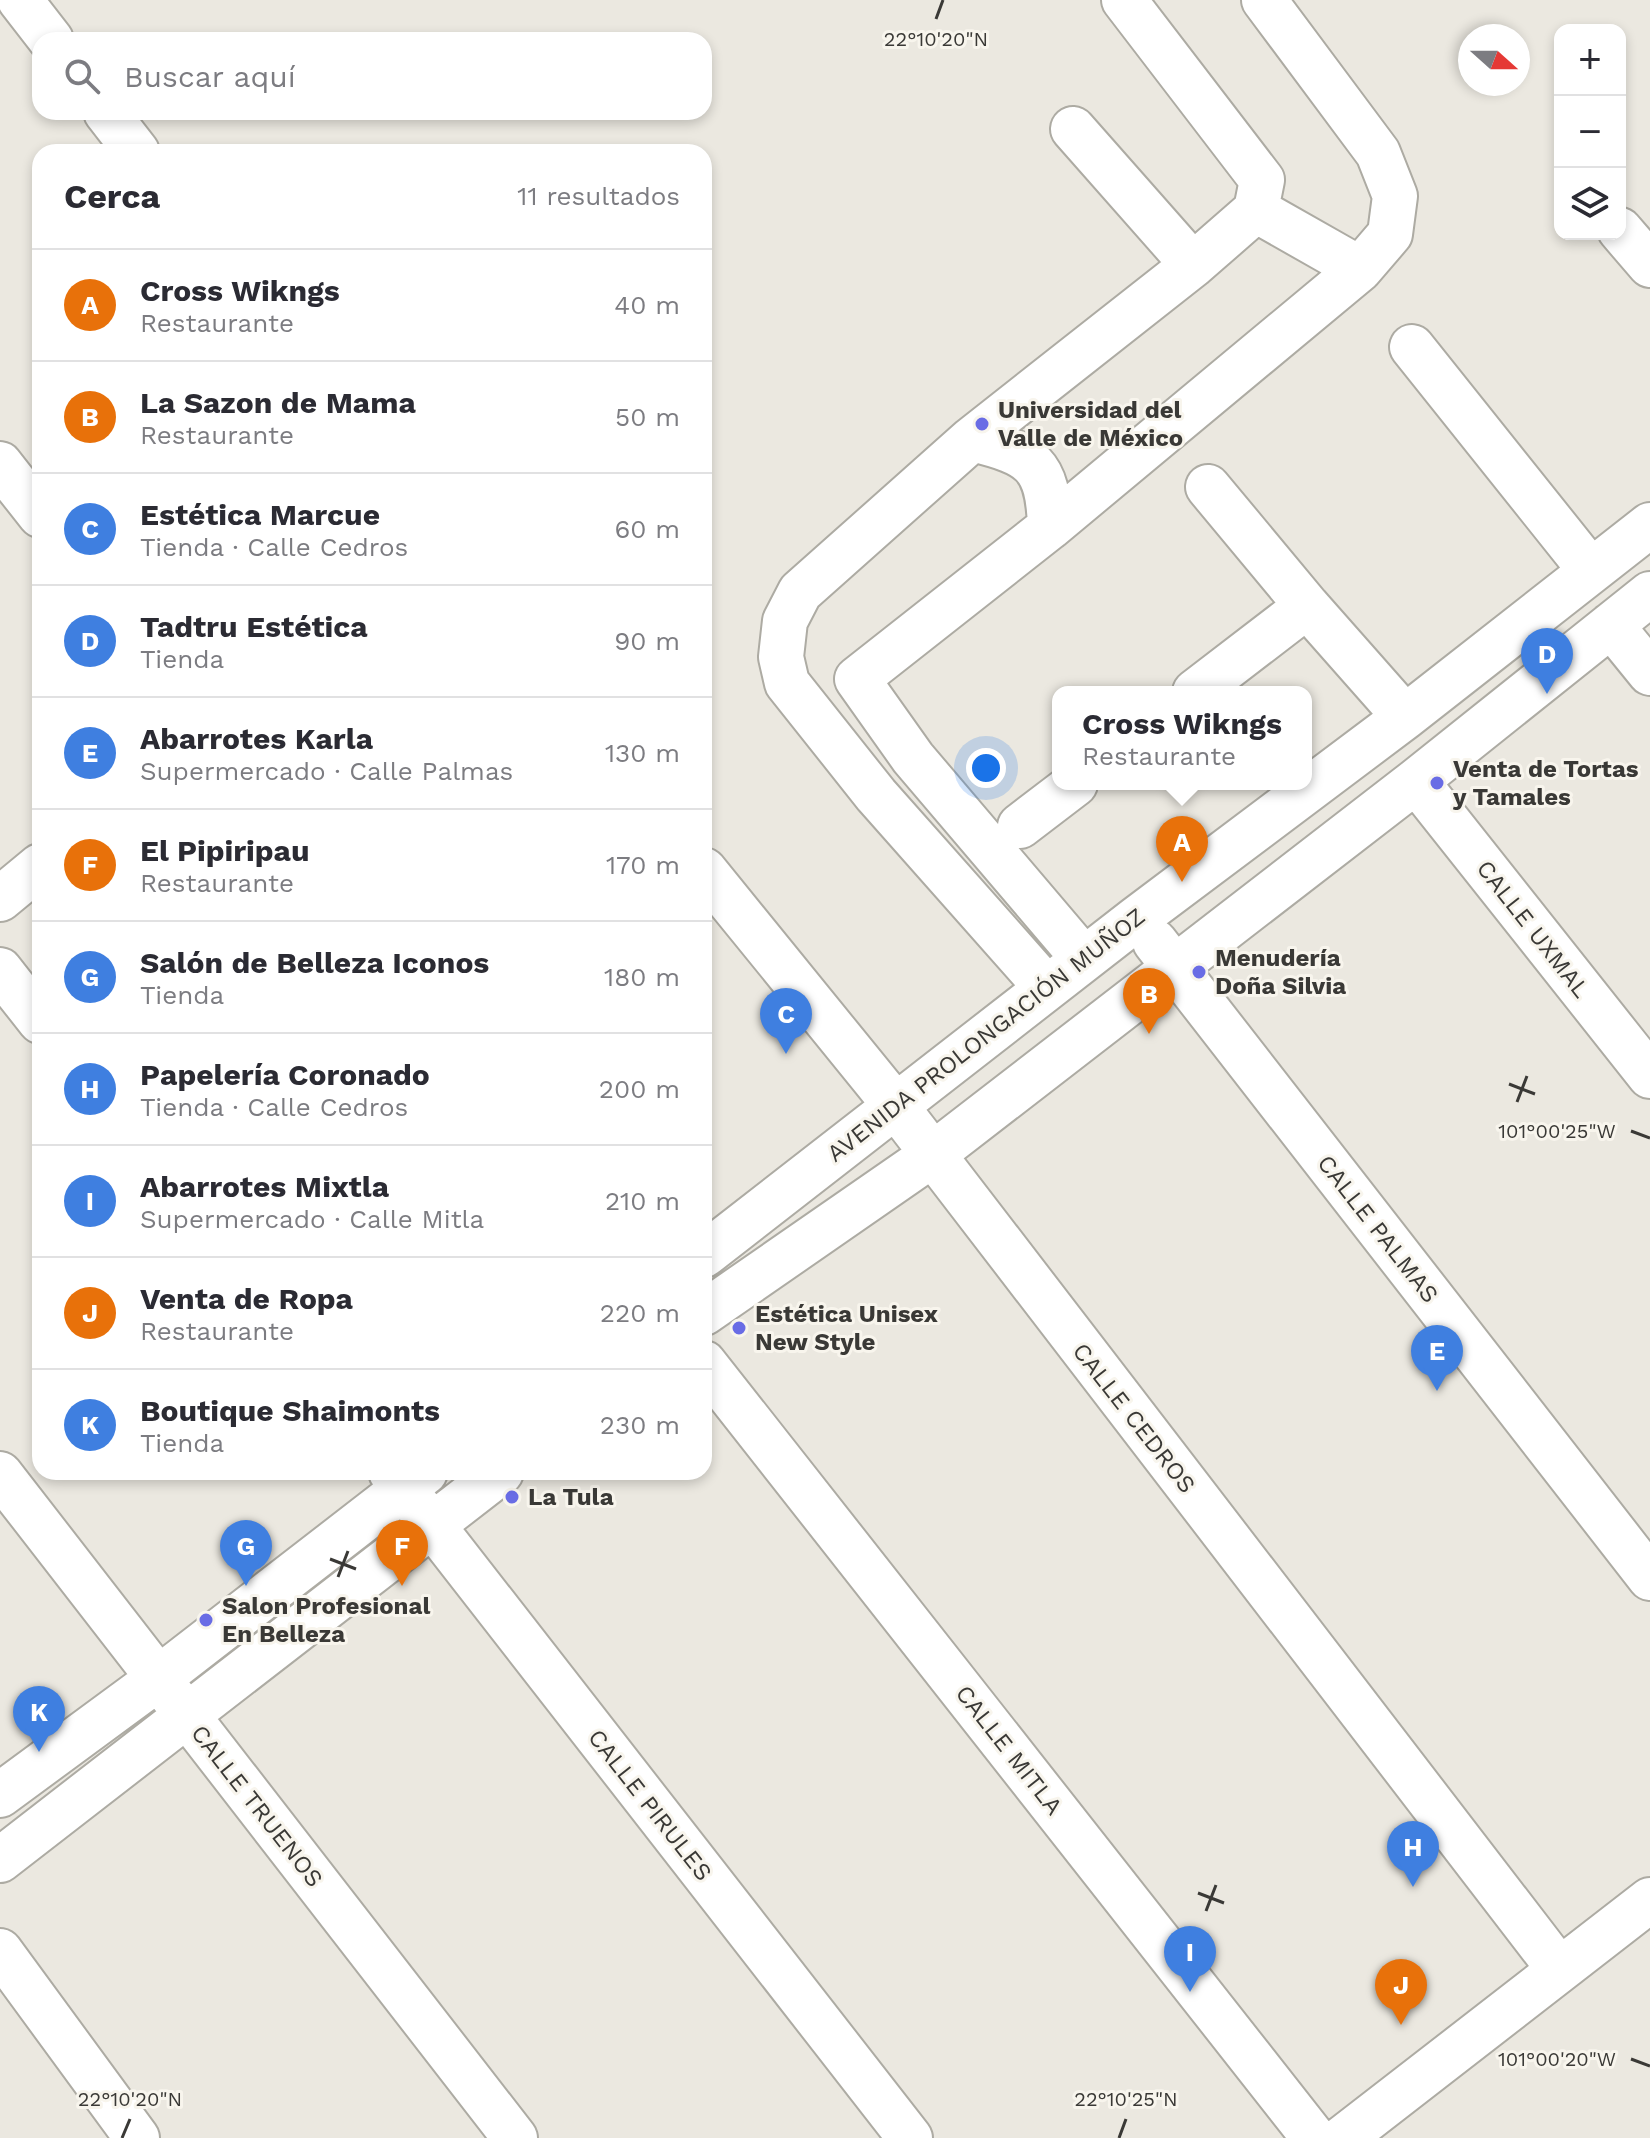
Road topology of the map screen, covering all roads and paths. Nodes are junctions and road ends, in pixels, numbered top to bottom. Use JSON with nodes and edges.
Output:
{"nodes":[{"id":1,"x":20,"y":0,"type":"edge"},
{"id":2,"x":1124,"y":0,"type":"edge"},
{"id":3,"x":1264,"y":0,"type":"edge"},
{"id":4,"x":45,"y":32,"type":"edge"},
{"id":5,"x":112,"y":120,"type":"edge"},
{"id":6,"x":1073,"y":129,"type":"dead end"},
{"id":7,"x":131,"y":144,"type":"edge"},
{"id":8,"x":1256,"y":210,"type":"junction"},
{"id":9,"x":1626,"y":237,"type":"edge"},
{"id":10,"x":1193,"y":265,"type":"junction"},
{"id":11,"x":1650,"y":265,"type":"edge"},
{"id":12,"x":1360,"y":269,"type":"junction"},
{"id":13,"x":1412,"y":347,"type":"dead end"},
{"id":14,"x":972,"y":439,"type":"junction"},
{"id":15,"x":0,"y":464,"type":"edge"},
{"id":16,"x":1208,"y":487,"type":"dead end"},
{"id":17,"x":32,"y":505,"type":"edge"},
{"id":18,"x":1650,"y":525,"type":"edge"},
{"id":19,"x":1050,"y":527,"type":"junction"},
{"id":20,"x":1591,"y":571,"type":"junction"},
{"id":21,"x":1650,"y":594,"type":"edge"},
{"id":22,"x":1307,"y":606,"type":"junction"},
{"id":23,"x":1611,"y":625,"type":"junction"},
{"id":24,"x":1650,"y":673,"type":"edge"},
{"id":25,"x":857,"y":679,"type":"junction"},
{"id":26,"x":787,"y":683,"type":"junction"},
{"id":27,"x":1203,"y":686,"type":"edge"},
{"id":28,"x":1405,"y":717,"type":"junction"},
{"id":29,"x":913,"y":758,"type":"junction"},
{"id":30,"x":1416,"y":781,"type":"junction"},
{"id":31,"x":1312,"y":787,"type":"edge"},
{"id":32,"x":1067,"y":790,"type":"edge"},
{"id":33,"x":1308,"y":790,"type":"edge"},
{"id":34,"x":876,"y":795,"type":"junction"},
{"id":35,"x":1020,"y":826,"type":"dead end"},
{"id":36,"x":32,"y":873,"type":"edge"},
{"id":37,"x":1014,"y":877,"type":"junction"},
{"id":38,"x":712,"y":880,"type":"edge"},
{"id":39,"x":0,"y":899,"type":"edge"},
{"id":40,"x":977,"y":909,"type":"junction"},
{"id":41,"x":1136,"y":919,"type":"junction"},
{"id":42,"x":1084,"y":959,"type":"junction"},
{"id":43,"x":1174,"y":966,"type":"junction"},
{"id":44,"x":0,"y":970,"type":"edge"},
{"id":45,"x":1047,"y":988,"type":"junction"},
{"id":46,"x":32,"y":1011,"type":"edge"},
{"id":47,"x":1650,"y":1076,"type":"edge"},
{"id":48,"x":895,"y":1105,"type":"junction"},
{"id":49,"x":932,"y":1155,"type":"junction"},
{"id":50,"x":712,"y":1249,"type":"edge"},
{"id":51,"x":712,"y":1307,"type":"edge"},
{"id":52,"x":712,"y":1373,"type":"edge"},
{"id":53,"x":0,"y":1474,"type":"edge"},
{"id":54,"x":403,"y":1480,"type":"edge"},
{"id":55,"x":408,"y":1480,"type":"edge"},
{"id":56,"x":491,"y":1480,"type":"edge"},
{"id":57,"x":432,"y":1527,"type":"junction"},
{"id":58,"x":1650,"y":1578,"type":"edge"},
{"id":59,"x":159,"y":1678,"type":"junction"},
{"id":60,"x":188,"y":1716,"type":"junction"},
{"id":61,"x":0,"y":1795,"type":"edge"},
{"id":62,"x":0,"y":1860,"type":"edge"},
{"id":63,"x":1650,"y":1900,"type":"edge"},
{"id":64,"x":0,"y":1951,"type":"edge"},
{"id":65,"x":1559,"y":1969,"type":"junction"},
{"id":66,"x":137,"y":2138,"type":"edge"},
{"id":67,"x":515,"y":2138,"type":"edge"},
{"id":68,"x":910,"y":2138,"type":"edge"},
{"id":69,"x":1314,"y":2138,"type":"edge"},
{"id":70,"x":1343,"y":2138,"type":"edge"}],
"edges":[{"from":1,"to":4,"type":"street"},
{"from":2,"to":8,"type":"street"},
{"from":3,"to":12,"type":"street"},
{"from":5,"to":7,"type":"street"},
{"from":6,"to":10,"type":"street"},
{"from":8,"to":10,"type":"street"},
{"from":8,"to":12,"type":"street"},
{"from":9,"to":11,"type":"street"},
{"from":10,"to":14,"type":"street"},
{"from":12,"to":19,"type":"street"},
{"from":13,"to":20,"type":"street"},
{"from":14,"to":19,"type":"street"},
{"from":14,"to":26,"type":"street"},
{"from":15,"to":17,"type":"street"},
{"from":16,"to":22,"type":"street"},
{"from":18,"to":20,"type":"street","name":"AVENIDA PROLONGACIÓN MUÑOZ"},
{"from":19,"to":25,"type":"street"},
{"from":20,"to":28,"type":"street","name":"AVENIDA PROLONGACIÓN MUÑOZ"},
{"from":21,"to":23,"type":"street"},
{"from":22,"to":27,"type":"street"},
{"from":22,"to":28,"type":"street"},
{"from":23,"to":24,"type":"street"},
{"from":23,"to":30,"type":"street"},
{"from":25,"to":26,"type":"street"},
{"from":25,"to":29,"type":"street"},
{"from":26,"to":34,"type":"street"},
{"from":28,"to":31,"type":"street","name":"AVENIDA PROLONGACIÓN MUÑOZ"},
{"from":29,"to":34,"type":"street"},
{"from":29,"to":37,"type":"street"},
{"from":30,"to":43,"type":"street"},
{"from":30,"to":47,"type":"street","name":"CALLE UXMAL"},
{"from":32,"to":35,"type":"street"},
{"from":33,"to":41,"type":"street","name":"AVENIDA PROLONGACIÓN MUÑOZ"},
{"from":34,"to":40,"type":"street"},
{"from":36,"to":39,"type":"street"},
{"from":37,"to":40,"type":"street"},
{"from":37,"to":42,"type":"street"},
{"from":38,"to":48,"type":"street","name":"CALLE CEDROS"},
{"from":40,"to":45,"type":"street"},
{"from":41,"to":42,"type":"street","name":"AVENIDA PROLONGACIÓN MUÑOZ"},
{"from":41,"to":43,"type":"street","name":"CALLE PALMAS"},
{"from":42,"to":45,"type":"street","name":"AVENIDA PROLONGACIÓN MUÑOZ"},
{"from":43,"to":49,"type":"street"},
{"from":43,"to":58,"type":"street","name":"CALLE PALMAS"},
{"from":44,"to":46,"type":"street"},
{"from":45,"to":48,"type":"street","name":"AVENIDA PROLONGACIÓN MUÑOZ"},
{"from":48,"to":49,"type":"street","name":"CALLE CEDROS"},
{"from":48,"to":50,"type":"street","name":"AVENIDA PROLONGACIÓN MUÑOZ"},
{"from":49,"to":51,"type":"street"},
{"from":49,"to":65,"type":"street","name":"CALLE CEDROS"},
{"from":52,"to":69,"type":"street","name":"CALLE MITLA"},
{"from":53,"to":59,"type":"street","name":"CALLE TRUENOS"},
{"from":54,"to":59,"type":"street"},
{"from":55,"to":57,"type":"street","name":"CALLE PIRULES"},
{"from":56,"to":57,"type":"street"},
{"from":57,"to":60,"type":"street"},
{"from":57,"to":68,"type":"street","name":"CALLE PIRULES"},
{"from":59,"to":60,"type":"street","name":"CALLE TRUENOS"},
{"from":59,"to":61,"type":"street"},
{"from":60,"to":62,"type":"street"},
{"from":60,"to":67,"type":"street","name":"CALLE TRUENOS"},
{"from":63,"to":65,"type":"street"},
{"from":64,"to":66,"type":"street"},
{"from":65,"to":70,"type":"street"}]}
